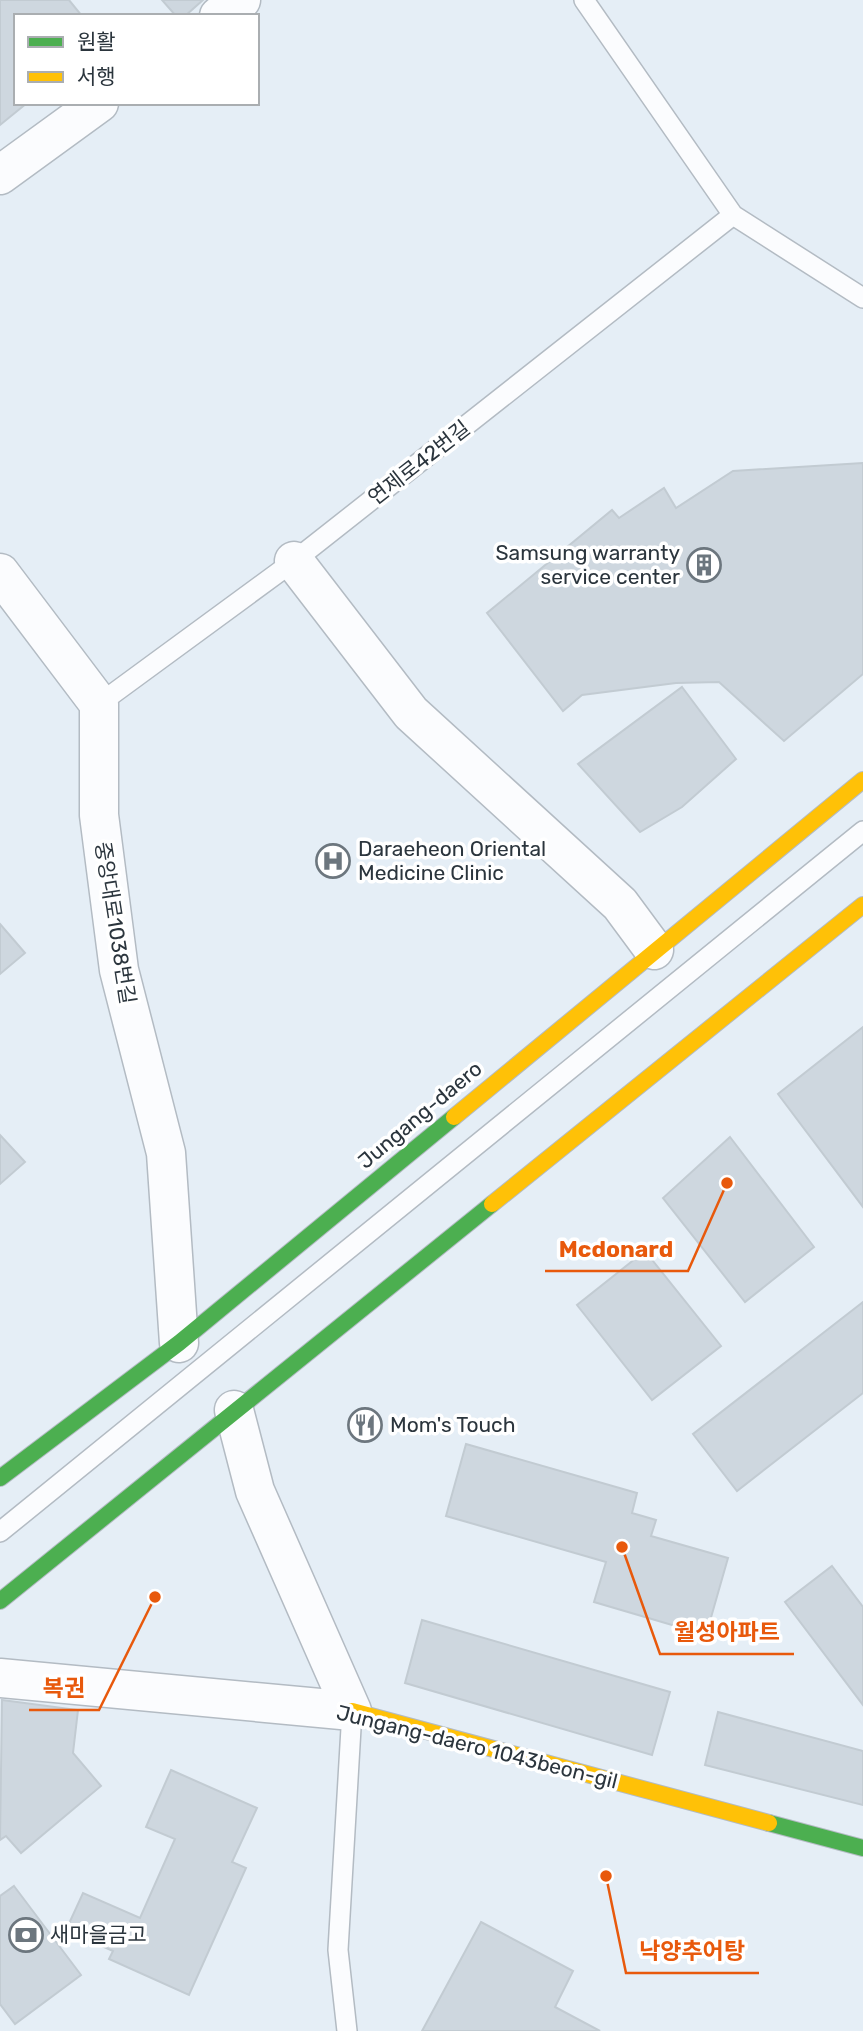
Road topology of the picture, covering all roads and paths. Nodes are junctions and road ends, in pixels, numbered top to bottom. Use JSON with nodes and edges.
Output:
{"nodes":[{"id":1,"x":241,"y":0,"type":"edge"},
{"id":2,"x":584,"y":0,"type":"edge"},
{"id":3,"x":222,"y":14,"type":"edge"},
{"id":4,"x":96,"y":105,"type":"edge"},
{"id":5,"x":0,"y":175,"type":"edge"},
{"id":6,"x":733,"y":215,"type":"junction"},
{"id":7,"x":863,"y":298,"type":"edge"},
{"id":8,"x":294,"y":561,"type":"junction"},
{"id":9,"x":0,"y":573,"type":"edge"},
{"id":10,"x":99,"y":704,"type":"junction"},
{"id":11,"x":861,"y":784,"type":"edge"},
{"id":12,"x":863,"y":831,"type":"edge"},
{"id":13,"x":863,"y":905,"type":"edge"},
{"id":14,"x":654,"y":950,"type":"junction"},
{"id":15,"x":179,"y":1343,"type":"junction"},
{"id":16,"x":234,"y":1410,"type":"junction"},
{"id":17,"x":0,"y":1478,"type":"edge"},
{"id":18,"x":0,"y":1532,"type":"edge"},
{"id":19,"x":0,"y":1601,"type":"edge"},
{"id":20,"x":0,"y":1678,"type":"edge"},
{"id":21,"x":352,"y":1712,"type":"junction"},
{"id":22,"x":863,"y":1848,"type":"edge"},
{"id":23,"x":347,"y":2031,"type":"edge"}],
"edges":[{"from":1,"to":3,"type":"street"},
{"from":2,"to":6,"type":"lane"},
{"from":4,"to":5,"type":"street"},
{"from":6,"to":7,"type":"lane"},
{"from":6,"to":8,"type":"lane","name":"연제로42번길"},
{"from":8,"to":10,"type":"lane","name":"연제로42번길"},
{"from":8,"to":14,"type":"street"},
{"from":9,"to":10,"type":"street"},
{"from":10,"to":15,"type":"street","name":"중앙대로1038번길"},
{"from":11,"to":14,"type":"main road","name":"Jungang-daero"},
{"from":12,"to":18,"type":"lane"},
{"from":13,"to":16,"type":"main road"},
{"from":14,"to":15,"type":"main road","name":"Jungang-daero"},
{"from":15,"to":17,"type":"main road","name":"Jungang-daero"},
{"from":16,"to":19,"type":"main road"},
{"from":16,"to":21,"type":"street"},
{"from":20,"to":21,"type":"street","name":"Jungang-daero 1043beon-gil"},
{"from":21,"to":22,"type":"main road","name":"Jungang-daero 1043beon-gil"},
{"from":21,"to":23,"type":"lane"}]}
